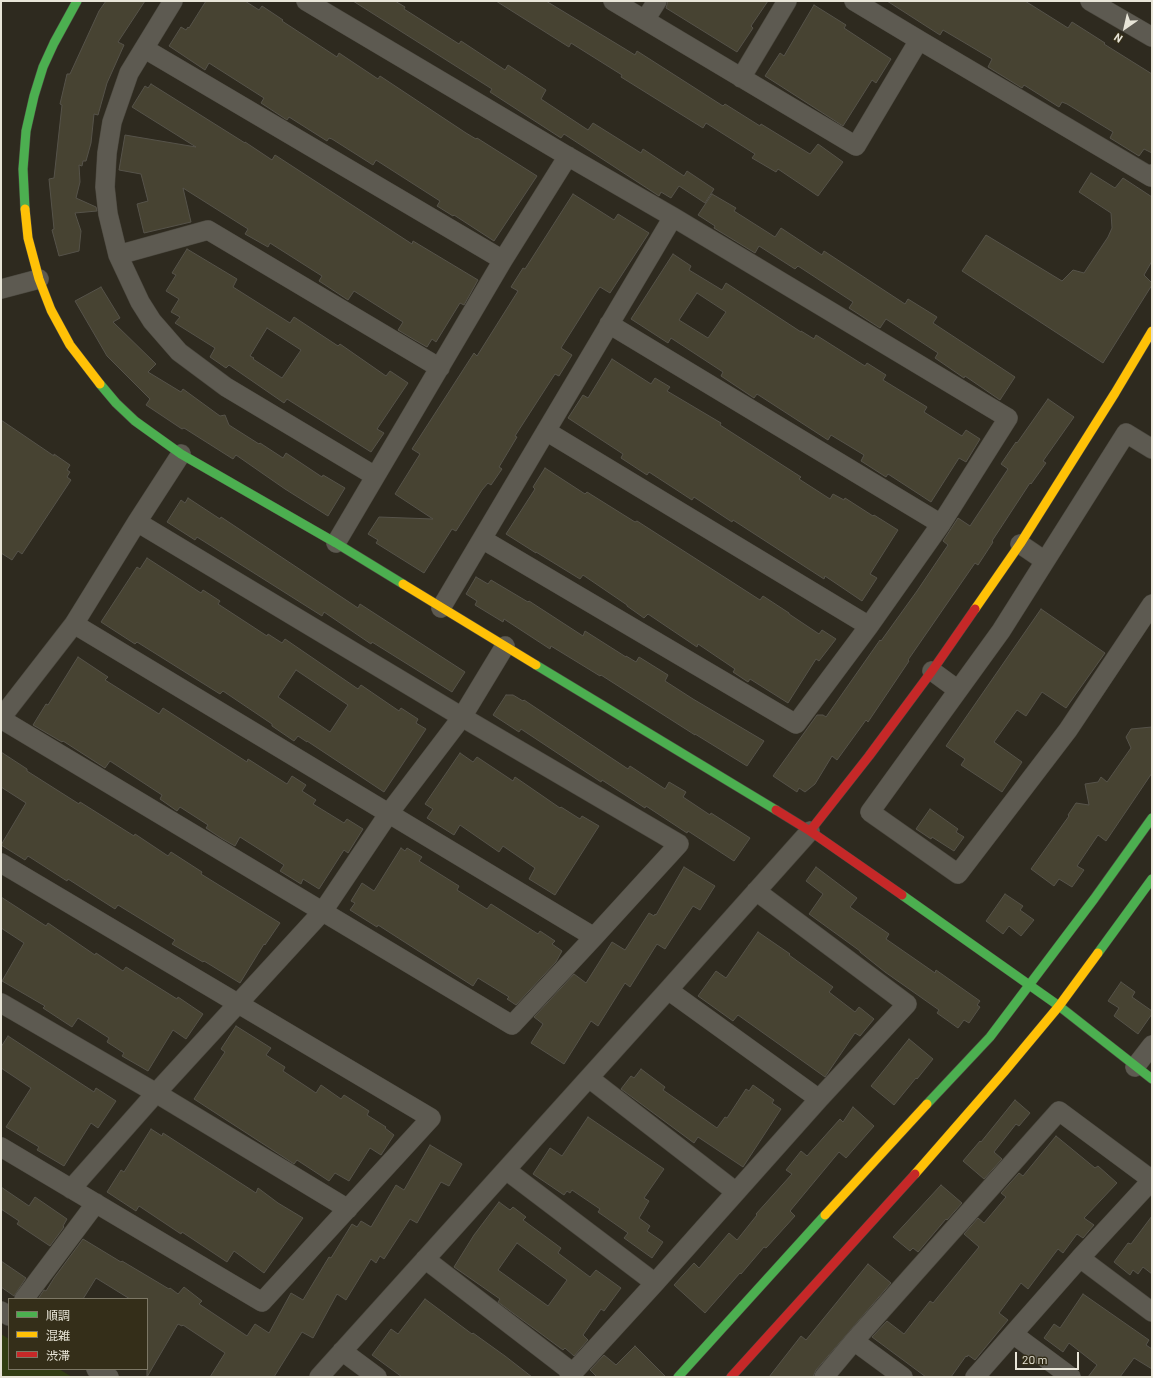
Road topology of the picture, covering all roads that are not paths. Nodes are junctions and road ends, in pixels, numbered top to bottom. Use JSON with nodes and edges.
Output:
{"nodes":[{"id":1,"x":77,"y":1,"type":"edge"},
{"id":2,"x":173,"y":1,"type":"edge"},
{"id":3,"x":306,"y":1,"type":"edge"},
{"id":4,"x":613,"y":1,"type":"edge"},
{"id":5,"x":657,"y":1,"type":"edge"},
{"id":6,"x":787,"y":1,"type":"edge"},
{"id":7,"x":854,"y":1,"type":"edge"},
{"id":8,"x":1090,"y":1,"type":"edge"},
{"id":9,"x":645,"y":20,"type":"junction"},
{"id":10,"x":1152,"y":37,"type":"edge"},
{"id":11,"x":919,"y":40,"type":"junction"},
{"id":12,"x":145,"y":48,"type":"junction"},
{"id":13,"x":741,"y":78,"type":"junction"},
{"id":14,"x":568,"y":156,"type":"junction"},
{"id":15,"x":1152,"y":174,"type":"edge"},
{"id":16,"x":673,"y":217,"type":"junction"},
{"id":17,"x":118,"y":255,"type":"junction"},
{"id":18,"x":503,"y":260,"type":"junction"},
{"id":19,"x":39,"y":279,"type":"junction"},
{"id":20,"x":1,"y":289,"type":"edge"},
{"id":21,"x":609,"y":324,"type":"junction"},
{"id":22,"x":1152,"y":331,"type":"edge"},
{"id":23,"x":440,"y":368,"type":"junction"},
{"id":24,"x":546,"y":431,"type":"junction"},
{"id":25,"x":1152,"y":449,"type":"edge"},
{"id":26,"x":182,"y":454,"type":"junction"},
{"id":27,"x":375,"y":476,"type":"junction"},
{"id":28,"x":137,"y":522,"type":"junction"},
{"id":29,"x":940,"y":524,"type":"junction"},
{"id":30,"x":482,"y":539,"type":"junction"},
{"id":31,"x":336,"y":543,"type":"junction"},
{"id":32,"x":1020,"y":544,"type":"junction"},
{"id":33,"x":1045,"y":561,"type":"junction"},
{"id":34,"x":1152,"y":604,"type":"edge"},
{"id":35,"x":441,"y":608,"type":"junction"},
{"id":36,"x":74,"y":624,"type":"junction"},
{"id":37,"x":869,"y":626,"type":"junction"},
{"id":38,"x":505,"y":646,"type":"junction"},
{"id":39,"x":932,"y":671,"type":"junction"},
{"id":40,"x":958,"y":690,"type":"junction"},
{"id":41,"x":462,"y":717,"type":"junction"},
{"id":42,"x":1,"y":718,"type":"edge"},
{"id":43,"x":389,"y":813,"type":"junction"},
{"id":44,"x":1152,"y":818,"type":"edge"},
{"id":45,"x":810,"y":831,"type":"junction"},
{"id":46,"x":1,"y":863,"type":"edge"},
{"id":47,"x":1152,"y":879,"type":"edge"},
{"id":48,"x":756,"y":891,"type":"junction"},
{"id":49,"x":323,"y":911,"type":"junction"},
{"id":50,"x":594,"y":937,"type":"junction"},
{"id":51,"x":1030,"y":985,"type":"junction"},
{"id":52,"x":668,"y":990,"type":"junction"},
{"id":53,"x":1,"y":1003,"type":"edge"},
{"id":54,"x":238,"y":1003,"type":"junction"},
{"id":55,"x":1059,"y":1006,"type":"junction"},
{"id":56,"x":1152,"y":1045,"type":"edge"},
{"id":57,"x":1135,"y":1067,"type":"junction"},
{"id":58,"x":589,"y":1078,"type":"junction"},
{"id":59,"x":1152,"y":1079,"type":"edge"},
{"id":60,"x":156,"y":1093,"type":"junction"},
{"id":61,"x":819,"y":1099,"type":"junction"},
{"id":62,"x":1,"y":1147,"type":"edge"},
{"id":63,"x":506,"y":1170,"type":"junction"},
{"id":64,"x":1152,"y":1180,"type":"edge"},
{"id":65,"x":71,"y":1189,"type":"junction"},
{"id":66,"x":736,"y":1192,"type":"junction"},
{"id":67,"x":96,"y":1203,"type":"junction"},
{"id":68,"x":348,"y":1209,"type":"junction"},
{"id":69,"x":1080,"y":1258,"type":"junction"},
{"id":70,"x":425,"y":1260,"type":"junction"},
{"id":71,"x":655,"y":1283,"type":"junction"},
{"id":72,"x":25,"y":1298,"type":"edge"},
{"id":73,"x":1152,"y":1312,"type":"edge"},
{"id":74,"x":1013,"y":1334,"type":"junction"},
{"id":75,"x":854,"y":1342,"type":"junction"},
{"id":76,"x":342,"y":1351,"type":"junction"},
{"id":77,"x":98,"y":1370,"type":"edge"},
{"id":78,"x":571,"y":1375,"type":"edge"},
{"id":79,"x":109,"y":1377,"type":"edge"},
{"id":80,"x":319,"y":1377,"type":"edge"},
{"id":81,"x":377,"y":1377,"type":"edge"},
{"id":82,"x":678,"y":1377,"type":"edge"},
{"id":83,"x":731,"y":1377,"type":"edge"},
{"id":84,"x":824,"y":1377,"type":"edge"},
{"id":85,"x":903,"y":1377,"type":"edge"},
{"id":86,"x":975,"y":1377,"type":"edge"},
{"id":87,"x":1070,"y":1377,"type":"edge"}],
"edges":[{"from":1,"to":19,"type":"street"},
{"from":2,"to":12,"type":"street"},
{"from":3,"to":14,"type":"street"},
{"from":4,"to":9,"type":"street"},
{"from":5,"to":9,"type":"street"},
{"from":6,"to":13,"type":"street"},
{"from":7,"to":11,"type":"street"},
{"from":8,"to":10,"type":"street"},
{"from":9,"to":13,"type":"street"},
{"from":11,"to":13,"type":"street"},
{"from":11,"to":15,"type":"street"},
{"from":12,"to":17,"type":"street"},
{"from":12,"to":18,"type":"street"},
{"from":14,"to":16,"type":"street"},
{"from":14,"to":18,"type":"street"},
{"from":16,"to":21,"type":"street"},
{"from":16,"to":29,"type":"street"},
{"from":17,"to":23,"type":"street"},
{"from":17,"to":27,"type":"street"},
{"from":18,"to":23,"type":"street"},
{"from":19,"to":20,"type":"street"},
{"from":19,"to":26,"type":"street"},
{"from":21,"to":24,"type":"street"},
{"from":21,"to":29,"type":"street"},
{"from":22,"to":32,"type":"street"},
{"from":23,"to":27,"type":"street"},
{"from":24,"to":30,"type":"street"},
{"from":24,"to":37,"type":"street"},
{"from":25,"to":33,"type":"street"},
{"from":26,"to":28,"type":"street"},
{"from":26,"to":31,"type":"street"},
{"from":27,"to":31,"type":"street"},
{"from":28,"to":36,"type":"street"},
{"from":28,"to":41,"type":"street"},
{"from":29,"to":37,"type":"street"},
{"from":30,"to":35,"type":"street"},
{"from":30,"to":37,"type":"street"},
{"from":31,"to":35,"type":"street"},
{"from":32,"to":33,"type":"street"},
{"from":32,"to":39,"type":"street"},
{"from":33,"to":40,"type":"street"},
{"from":34,"to":40,"type":"street"},
{"from":35,"to":38,"type":"street"},
{"from":36,"to":42,"type":"street"},
{"from":36,"to":43,"type":"street"},
{"from":38,"to":41,"type":"street"},
{"from":38,"to":45,"type":"street"},
{"from":39,"to":40,"type":"street"},
{"from":39,"to":45,"type":"street"},
{"from":41,"to":43,"type":"street"},
{"from":41,"to":50,"type":"street"},
{"from":42,"to":49,"type":"street"},
{"from":43,"to":49,"type":"street"},
{"from":43,"to":50,"type":"street"},
{"from":44,"to":51,"type":"street"},
{"from":45,"to":48,"type":"street"},
{"from":45,"to":51,"type":"street"},
{"from":46,"to":54,"type":"street"},
{"from":47,"to":55,"type":"street"},
{"from":48,"to":52,"type":"street"},
{"from":48,"to":61,"type":"street"},
{"from":49,"to":50,"type":"street"},
{"from":49,"to":54,"type":"street"},
{"from":51,"to":55,"type":"street"},
{"from":51,"to":82,"type":"street"},
{"from":52,"to":58,"type":"street"},
{"from":52,"to":61,"type":"street"},
{"from":53,"to":60,"type":"street"},
{"from":54,"to":60,"type":"street"},
{"from":54,"to":68,"type":"street"},
{"from":55,"to":57,"type":"street"},
{"from":55,"to":83,"type":"street"},
{"from":56,"to":57,"type":"street"},
{"from":57,"to":59,"type":"street"},
{"from":58,"to":63,"type":"street"},
{"from":58,"to":66,"type":"street"},
{"from":60,"to":65,"type":"street"},
{"from":60,"to":68,"type":"street"},
{"from":61,"to":66,"type":"street"},
{"from":62,"to":65,"type":"street"},
{"from":63,"to":70,"type":"street"},
{"from":63,"to":71,"type":"street"},
{"from":64,"to":69,"type":"street"},
{"from":64,"to":75,"type":"street"},
{"from":65,"to":67,"type":"street"},
{"from":66,"to":71,"type":"street"},
{"from":67,"to":68,"type":"street"},
{"from":67,"to":72,"type":"street"},
{"from":69,"to":73,"type":"street"},
{"from":69,"to":74,"type":"street"},
{"from":70,"to":76,"type":"street"},
{"from":70,"to":78,"type":"street"},
{"from":71,"to":78,"type":"street"},
{"from":74,"to":86,"type":"street"},
{"from":74,"to":87,"type":"street"},
{"from":75,"to":84,"type":"street"},
{"from":75,"to":85,"type":"street"},
{"from":76,"to":80,"type":"street"},
{"from":76,"to":81,"type":"street"},
{"from":77,"to":79,"type":"street"}]}
